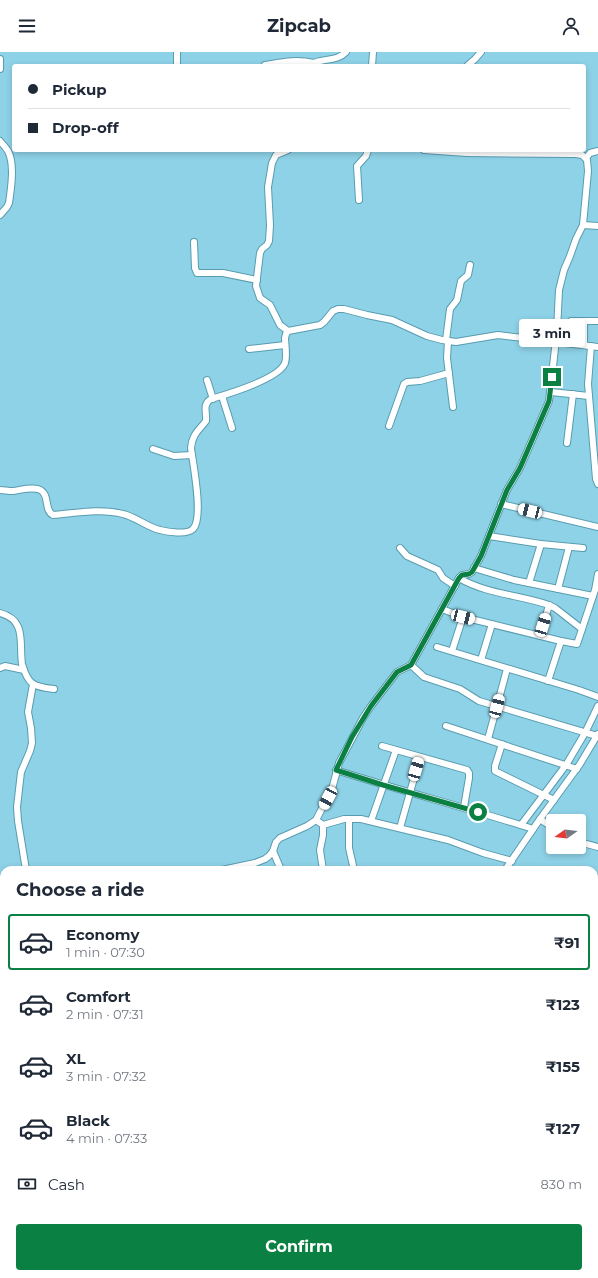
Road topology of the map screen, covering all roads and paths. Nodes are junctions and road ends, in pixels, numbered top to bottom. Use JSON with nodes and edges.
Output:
{"nodes":[{"id":1,"x":177,"y":52,"type":"edge"},
{"id":2,"x":346,"y":52,"type":"edge"},
{"id":3,"x":373,"y":52,"type":"edge"},
{"id":4,"x":481,"y":52,"type":"edge"},
{"id":5,"x":0,"y":59,"type":"edge"},
{"id":6,"x":177,"y":64,"type":"edge"},
{"id":7,"x":271,"y":64,"type":"edge"},
{"id":8,"x":312,"y":64,"type":"edge"},
{"id":9,"x":372,"y":64,"type":"edge"},
{"id":10,"x":470,"y":64,"type":"edge"},
{"id":11,"x":0,"y":69,"type":"edge"},
{"id":12,"x":0,"y":141,"type":"edge"},
{"id":13,"x":598,"y":150,"type":"edge"},
{"id":14,"x":367,"y":152,"type":"edge"},
{"id":15,"x":453,"y":152,"type":"edge"},
{"id":16,"x":275,"y":153,"type":"edge"},
{"id":17,"x":586,"y":158,"type":"junction"},
{"id":18,"x":359,"y":200,"type":"dead end"},
{"id":19,"x":0,"y":215,"type":"edge"},
{"id":20,"x":583,"y":225,"type":"junction"},
{"id":21,"x":598,"y":226,"type":"edge"},
{"id":22,"x":194,"y":242,"type":"dead end"},
{"id":23,"x":470,"y":265,"type":"dead end"},
{"id":24,"x":257,"y":280,"type":"junction"},
{"id":25,"x":571,"y":321,"type":"dead end"},
{"id":26,"x":584,"y":321,"type":"junction"},
{"id":27,"x":598,"y":321,"type":"edge"},
{"id":28,"x":288,"y":331,"type":"junction"},
{"id":29,"x":447,"y":340,"type":"junction"},
{"id":30,"x":556,"y":342,"type":"junction"},
{"id":31,"x":285,"y":345,"type":"junction"},
{"id":32,"x":584,"y":346,"type":"junction"},
{"id":33,"x":595,"y":347,"type":"edge"},
{"id":34,"x":249,"y":349,"type":"dead end"},
{"id":35,"x":449,"y":373,"type":"junction"},
{"id":36,"x":207,"y":380,"type":"dead end"},
{"id":37,"x":551,"y":392,"type":"junction"},
{"id":38,"x":573,"y":394,"type":"junction"},
{"id":39,"x":222,"y":396,"type":"junction"},
{"id":40,"x":589,"y":396,"type":"junction"},
{"id":41,"x":213,"y":399,"type":"junction"},
{"id":42,"x":454,"y":407,"type":"dead end"},
{"id":43,"x":389,"y":426,"type":"dead end"},
{"id":44,"x":232,"y":428,"type":"dead end"},
{"id":45,"x":567,"y":443,"type":"dead end"},
{"id":46,"x":153,"y":449,"type":"dead end"},
{"id":47,"x":192,"y":455,"type":"junction"},
{"id":48,"x":597,"y":465,"type":"edge"},
{"id":49,"x":598,"y":484,"type":"edge"},
{"id":50,"x":0,"y":490,"type":"edge"},
{"id":51,"x":501,"y":504,"type":"junction"},
{"id":52,"x":598,"y":527,"type":"edge"},
{"id":53,"x":489,"y":536,"type":"junction"},
{"id":54,"x":541,"y":544,"type":"junction"},
{"id":55,"x":568,"y":547,"type":"junction"},
{"id":56,"x":400,"y":548,"type":"dead end"},
{"id":57,"x":583,"y":548,"type":"dead end"},
{"id":58,"x":474,"y":568,"type":"junction"},
{"id":59,"x":459,"y":578,"type":"junction"},
{"id":60,"x":598,"y":578,"type":"edge"},
{"id":61,"x":529,"y":583,"type":"junction"},
{"id":62,"x":455,"y":586,"type":"junction"},
{"id":63,"x":558,"y":589,"type":"junction"},
{"id":64,"x":593,"y":596,"type":"junction"},
{"id":65,"x":549,"y":605,"type":"junction"},
{"id":66,"x":442,"y":608,"type":"junction"},
{"id":67,"x":0,"y":613,"type":"edge"},
{"id":68,"x":463,"y":617,"type":"junction"},
{"id":69,"x":492,"y":624,"type":"junction"},
{"id":70,"x":582,"y":629,"type":"junction"},
{"id":71,"x":540,"y":636,"type":"junction"},
{"id":72,"x":561,"y":641,"type":"junction"},
{"id":73,"x":438,"y":646,"type":"dead end"},
{"id":74,"x":452,"y":651,"type":"junction"},
{"id":75,"x":481,"y":660,"type":"junction"},
{"id":76,"x":411,"y":665,"type":"junction"},
{"id":77,"x":0,"y":668,"type":"edge"},
{"id":78,"x":507,"y":669,"type":"junction"},
{"id":79,"x":24,"y":670,"type":"junction"},
{"id":80,"x":548,"y":681,"type":"junction"},
{"id":81,"x":33,"y":684,"type":"junction"},
{"id":82,"x":54,"y":689,"type":"dead end"},
{"id":83,"x":598,"y":697,"type":"edge"},
{"id":84,"x":497,"y":706,"type":"junction"},
{"id":85,"x":598,"y":706,"type":"edge"},
{"id":86,"x":446,"y":726,"type":"dead end"},
{"id":87,"x":585,"y":733,"type":"junction"},
{"id":88,"x":597,"y":735,"type":"edge"},
{"id":89,"x":488,"y":739,"type":"junction"},
{"id":90,"x":502,"y":744,"type":"junction"},
{"id":91,"x":382,"y":746,"type":"dead end"},
{"id":92,"x":396,"y":750,"type":"junction"},
{"id":93,"x":420,"y":757,"type":"junction"},
{"id":94,"x":566,"y":765,"type":"junction"},
{"id":95,"x":577,"y":769,"type":"junction"},
{"id":96,"x":336,"y":770,"type":"junction"},
{"id":97,"x":383,"y":785,"type":"junction"},
{"id":98,"x":410,"y":792,"type":"junction"},
{"id":99,"x":544,"y":795,"type":"junction"},
{"id":100,"x":554,"y":800,"type":"junction"},
{"id":101,"x":464,"y":807,"type":"junction"},
{"id":102,"x":349,"y":819,"type":"junction"},
{"id":103,"x":540,"y":819,"type":"junction"},
{"id":104,"x":316,"y":820,"type":"junction"},
{"id":105,"x":371,"y":821,"type":"junction"},
{"id":106,"x":546,"y":823,"type":"edge"},
{"id":107,"x":323,"y":825,"type":"junction"},
{"id":108,"x":521,"y":825,"type":"junction"},
{"id":109,"x":400,"y":828,"type":"junction"},
{"id":110,"x":533,"y":829,"type":"junction"},
{"id":111,"x":586,"y":844,"type":"edge"},
{"id":112,"x":598,"y":848,"type":"edge"},
{"id":113,"x":272,"y":851,"type":"junction"},
{"id":114,"x":512,"y":861,"type":"junction"},
{"id":115,"x":25,"y":866,"type":"edge"},
{"id":116,"x":241,"y":866,"type":"edge"},
{"id":117,"x":279,"y":866,"type":"edge"},
{"id":118,"x":322,"y":866,"type":"edge"},
{"id":119,"x":353,"y":866,"type":"edge"},
{"id":120,"x":508,"y":866,"type":"edge"}],
"edges":[{"from":1,"to":6,"type":"street"},
{"from":2,"to":8,"type":"street"},
{"from":3,"to":9,"type":"street"},
{"from":4,"to":10,"type":"street"},
{"from":5,"to":11,"type":"street"},
{"from":7,"to":8,"type":"street"},
{"from":12,"to":19,"type":"street"},
{"from":13,"to":17,"type":"street"},
{"from":14,"to":18,"type":"street"},
{"from":15,"to":17,"type":"street"},
{"from":16,"to":24,"type":"street"},
{"from":17,"to":20,"type":"street"},
{"from":20,"to":21,"type":"street"},
{"from":20,"to":30,"type":"street"},
{"from":22,"to":24,"type":"street"},
{"from":23,"to":29,"type":"street"},
{"from":24,"to":28,"type":"street"},
{"from":25,"to":26,"type":"street"},
{"from":26,"to":27,"type":"street"},
{"from":26,"to":32,"type":"street"},
{"from":28,"to":29,"type":"street"},
{"from":28,"to":31,"type":"street"},
{"from":29,"to":30,"type":"street"},
{"from":29,"to":35,"type":"street"},
{"from":30,"to":32,"type":"street"},
{"from":30,"to":37,"type":"street"},
{"from":31,"to":34,"type":"street"},
{"from":31,"to":39,"type":"street"},
{"from":32,"to":33,"type":"street"},
{"from":33,"to":40,"type":"street"},
{"from":35,"to":42,"type":"street"},
{"from":35,"to":43,"type":"street"},
{"from":36,"to":41,"type":"street"},
{"from":37,"to":38,"type":"street"},
{"from":37,"to":51,"type":"street"},
{"from":38,"to":40,"type":"street"},
{"from":38,"to":45,"type":"street"},
{"from":39,"to":41,"type":"street"},
{"from":39,"to":44,"type":"street"},
{"from":40,"to":48,"type":"street"},
{"from":41,"to":47,"type":"street"},
{"from":46,"to":47,"type":"street"},
{"from":47,"to":50,"type":"street"},
{"from":48,"to":49,"type":"street"},
{"from":51,"to":52,"type":"street"},
{"from":51,"to":53,"type":"street"},
{"from":53,"to":54,"type":"street"},
{"from":53,"to":58,"type":"street"},
{"from":54,"to":55,"type":"street"},
{"from":54,"to":61,"type":"street"},
{"from":55,"to":57,"type":"street"},
{"from":55,"to":63,"type":"street"},
{"from":56,"to":62,"type":"street"},
{"from":58,"to":59,"type":"street"},
{"from":58,"to":61,"type":"street"},
{"from":59,"to":62,"type":"street"},
{"from":59,"to":65,"type":"street"},
{"from":60,"to":64,"type":"street"},
{"from":61,"to":63,"type":"street"},
{"from":62,"to":66,"type":"street"},
{"from":63,"to":64,"type":"street"},
{"from":64,"to":70,"type":"street"},
{"from":65,"to":70,"type":"street"},
{"from":65,"to":71,"type":"street"},
{"from":66,"to":68,"type":"street"},
{"from":66,"to":76,"type":"street"},
{"from":67,"to":79,"type":"street"},
{"from":68,"to":69,"type":"street"},
{"from":68,"to":74,"type":"street"},
{"from":69,"to":71,"type":"street"},
{"from":69,"to":75,"type":"street"},
{"from":70,"to":72,"type":"street"},
{"from":71,"to":72,"type":"street"},
{"from":72,"to":80,"type":"street"},
{"from":73,"to":74,"type":"street"},
{"from":74,"to":75,"type":"street"},
{"from":75,"to":78,"type":"street"},
{"from":76,"to":84,"type":"street"},
{"from":76,"to":96,"type":"street"},
{"from":77,"to":79,"type":"street"},
{"from":78,"to":80,"type":"street"},
{"from":78,"to":84,"type":"street"},
{"from":79,"to":81,"type":"street"},
{"from":80,"to":83,"type":"street"},
{"from":81,"to":82,"type":"street"},
{"from":81,"to":115,"type":"street"},
{"from":84,"to":87,"type":"street"},
{"from":84,"to":89,"type":"street"},
{"from":85,"to":87,"type":"street"},
{"from":86,"to":89,"type":"street"},
{"from":87,"to":88,"type":"street"},
{"from":87,"to":94,"type":"street"},
{"from":88,"to":95,"type":"street"},
{"from":89,"to":90,"type":"street"},
{"from":90,"to":94,"type":"street"},
{"from":90,"to":99,"type":"street"},
{"from":91,"to":92,"type":"street"},
{"from":92,"to":93,"type":"street"},
{"from":92,"to":97,"type":"street"},
{"from":93,"to":98,"type":"street"},
{"from":93,"to":101,"type":"street"},
{"from":94,"to":95,"type":"street"},
{"from":94,"to":99,"type":"street"},
{"from":95,"to":100,"type":"street"},
{"from":96,"to":97,"type":"street"},
{"from":96,"to":104,"type":"street"},
{"from":97,"to":98,"type":"street"},
{"from":97,"to":105,"type":"street"},
{"from":98,"to":101,"type":"street"},
{"from":98,"to":109,"type":"street"},
{"from":99,"to":100,"type":"street"},
{"from":99,"to":108,"type":"street"},
{"from":100,"to":103,"type":"street"},
{"from":101,"to":108,"type":"street"},
{"from":102,"to":105,"type":"street"},
{"from":102,"to":107,"type":"street"},
{"from":102,"to":119,"type":"street"},
{"from":103,"to":106,"type":"street"},
{"from":103,"to":110,"type":"street"},
{"from":104,"to":107,"type":"street"},
{"from":104,"to":113,"type":"street"},
{"from":105,"to":109,"type":"street"},
{"from":107,"to":118,"type":"street"},
{"from":108,"to":110,"type":"street"},
{"from":109,"to":114,"type":"street"},
{"from":110,"to":114,"type":"street"},
{"from":111,"to":112,"type":"street"},
{"from":113,"to":116,"type":"street"},
{"from":113,"to":117,"type":"street"},
{"from":114,"to":120,"type":"street"}]}
